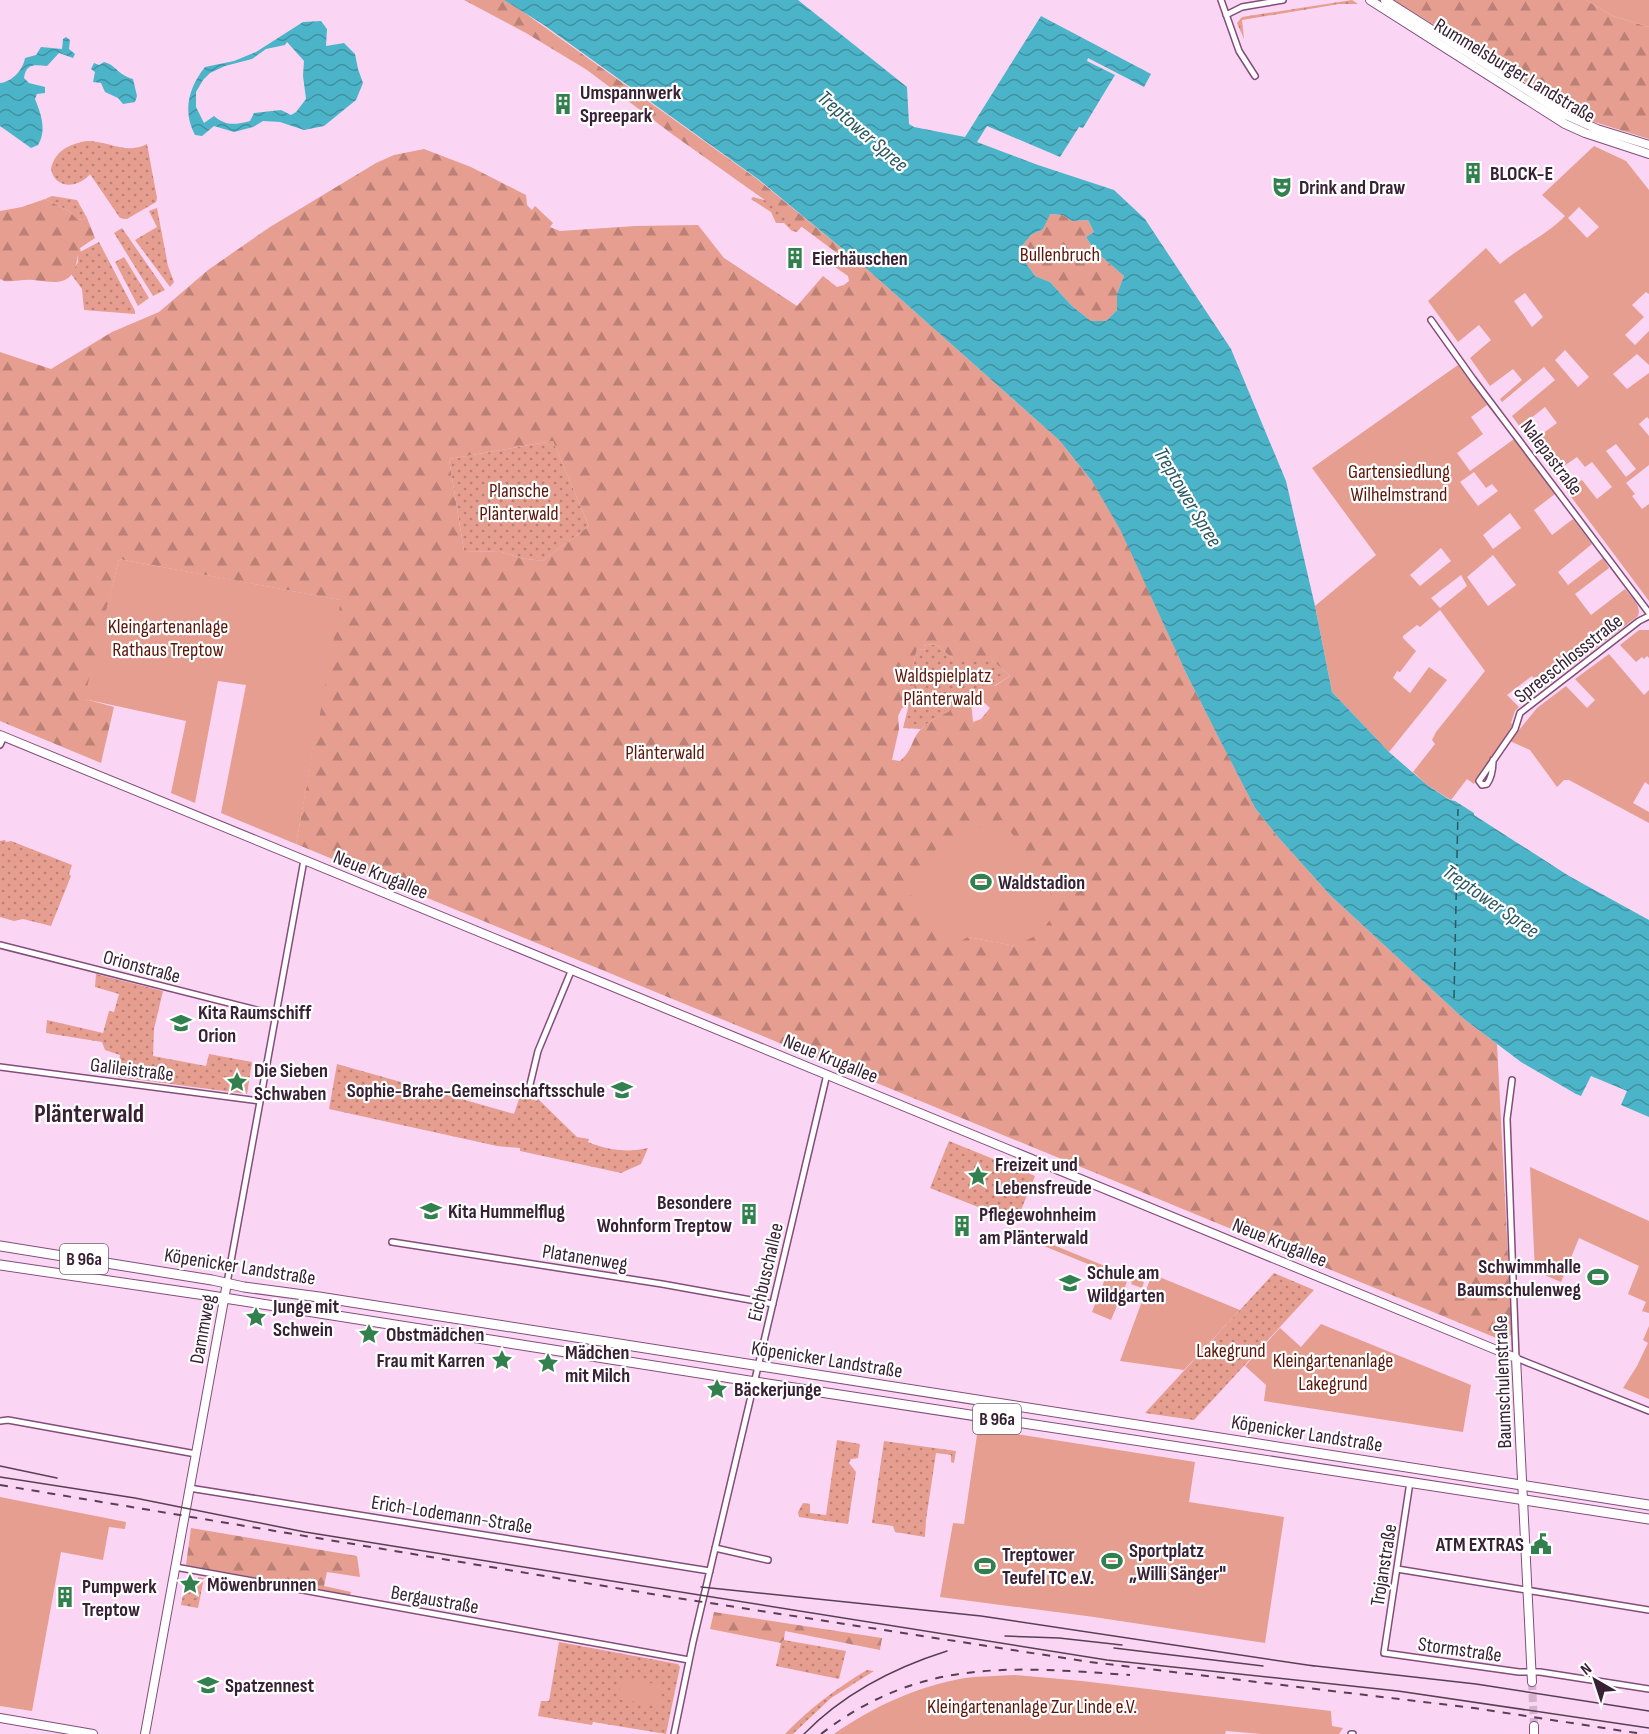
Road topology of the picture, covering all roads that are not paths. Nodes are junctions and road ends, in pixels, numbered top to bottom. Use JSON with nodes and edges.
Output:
{"nodes":[{"id":1,"x":1221,"y":0,"type":"edge"},
{"id":2,"x":1283,"y":0,"type":"edge"},
{"id":3,"x":1370,"y":0,"type":"edge"},
{"id":4,"x":1385,"y":0,"type":"edge"},
{"id":5,"x":1226,"y":15,"type":"junction"},
{"id":6,"x":1255,"y":76,"type":"dead end"},
{"id":7,"x":1649,"y":145,"type":"edge"},
{"id":8,"x":1649,"y":154,"type":"edge"},
{"id":9,"x":1431,"y":320,"type":"dead end"},
{"id":10,"x":1649,"y":615,"type":"edge"},
{"id":11,"x":1,"y":739,"type":"edge"},
{"id":12,"x":1493,"y":760,"type":"dead end"},
{"id":13,"x":304,"y":860,"type":"junction"},
{"id":14,"x":0,"y":945,"type":"edge"},
{"id":15,"x":572,"y":969,"type":"junction"},
{"id":16,"x":276,"y":1015,"type":"junction"},
{"id":17,"x":0,"y":1067,"type":"edge"},
{"id":18,"x":827,"y":1074,"type":"junction"},
{"id":19,"x":1512,"y":1080,"type":"dead end"},
{"id":20,"x":528,"y":1093,"type":"dead end"},
{"id":21,"x":260,"y":1101,"type":"junction"},
{"id":22,"x":392,"y":1242,"type":"dead end"},
{"id":23,"x":0,"y":1246,"type":"edge"},
{"id":24,"x":0,"y":1265,"type":"edge"},
{"id":25,"x":227,"y":1283,"type":"junction"},
{"id":26,"x":224,"y":1299,"type":"junction"},
{"id":27,"x":772,"y":1305,"type":"junction"},
{"id":28,"x":1516,"y":1358,"type":"junction"},
{"id":29,"x":758,"y":1365,"type":"junction"},
{"id":30,"x":754,"y":1382,"type":"junction"},
{"id":31,"x":1649,"y":1411,"type":"edge"},
{"id":32,"x":0,"y":1421,"type":"edge"},
{"id":33,"x":196,"y":1454,"type":"junction"},
{"id":34,"x":1410,"y":1482,"type":"junction"},
{"id":35,"x":1523,"y":1486,"type":"junction"},
{"id":36,"x":189,"y":1488,"type":"junction"},
{"id":37,"x":1523,"y":1499,"type":"junction"},
{"id":38,"x":1649,"y":1504,"type":"edge"},
{"id":39,"x":1649,"y":1519,"type":"edge"},
{"id":40,"x":715,"y":1548,"type":"junction"},
{"id":41,"x":768,"y":1560,"type":"dead end"},
{"id":42,"x":175,"y":1567,"type":"junction"},
{"id":43,"x":1397,"y":1569,"type":"junction"},
{"id":44,"x":710,"y":1571,"type":"junction"},
{"id":45,"x":1527,"y":1590,"type":"junction"},
{"id":46,"x":1649,"y":1610,"type":"edge"},
{"id":47,"x":1384,"y":1653,"type":"joint"},
{"id":48,"x":689,"y":1660,"type":"junction"},
{"id":49,"x":1532,"y":1672,"type":"junction"},
{"id":50,"x":1532,"y":1682,"type":"tunnel mouth"},
{"id":51,"x":1649,"y":1689,"type":"edge"},
{"id":52,"x":0,"y":1718,"type":"edge"},
{"id":53,"x":93,"y":1734,"type":"edge"},
{"id":54,"x":145,"y":1734,"type":"edge"},
{"id":55,"x":674,"y":1734,"type":"edge"}],
"edges":[{"from":1,"to":5,"type":"street"},
{"from":2,"to":5,"type":"street"},
{"from":3,"to":8,"type":"street","name":"Rummelsburger Landstraße"},
{"from":4,"to":7,"type":"street","name":"Rummelsburger Landstraße"},
{"from":5,"to":6,"type":"street"},
{"from":9,"to":10,"type":"street","name":"Nalepastraße"},
{"from":10,"to":12,"type":"street","name":"Spreeschlossstraße"},
{"from":11,"to":13,"type":"street","name":"Neue Krugallee"},
{"from":13,"to":15,"type":"street","name":"Neue Krugallee"},
{"from":13,"to":16,"type":"street","name":"Dammweg"},
{"from":14,"to":16,"type":"street","name":"Orionstraße"},
{"from":15,"to":18,"type":"street","name":"Neue Krugallee"},
{"from":15,"to":20,"type":"street"},
{"from":16,"to":21,"type":"street","name":"Dammweg"},
{"from":17,"to":21,"type":"street","name":"Galileistraße"},
{"from":18,"to":27,"type":"street","name":"Eichbuschallee"},
{"from":18,"to":28,"type":"street","name":"Neue Krugallee"},
{"from":19,"to":28,"type":"street","name":"Baumschulenstraße"},
{"from":21,"to":25,"type":"street","name":"Dammweg"},
{"from":22,"to":27,"type":"street","name":"Platanenweg"},
{"from":23,"to":25,"type":"main road","name":"Köpenicker Landstraße","number":"B 96a"},
{"from":24,"to":26,"type":"main road","name":"Köpenicker Landstraße","number":"B 96a"},
{"from":25,"to":26,"type":"street","name":"Dammweg"},
{"from":25,"to":29,"type":"main road","name":"Köpenicker Landstraße","number":"B 96a"},
{"from":26,"to":30,"type":"main road","name":"Köpenicker Landstraße","number":"B 96a"},
{"from":26,"to":33,"type":"street","name":"Dammweg"},
{"from":27,"to":29,"type":"street","name":"Eichbuschallee"},
{"from":28,"to":31,"type":"street","name":"Neue Krugallee"},
{"from":28,"to":35,"type":"street","name":"Baumschulenstraße"},
{"from":29,"to":30,"type":"street","name":"Eichbuschallee"},
{"from":29,"to":35,"type":"main road","name":"Köpenicker Landstraße","number":"B 96a"},
{"from":30,"to":34,"type":"main road","name":"Köpenicker Landstraße","number":"B 96a"},
{"from":30,"to":40,"type":"street","name":"Eichbuschallee"},
{"from":32,"to":33,"type":"street"},
{"from":33,"to":36,"type":"street","name":"Dammweg"},
{"from":34,"to":37,"type":"main road","name":"Köpenicker Landstraße","number":"B 96a"},
{"from":34,"to":43,"type":"street","name":"Trojanstraße"},
{"from":35,"to":37,"type":"street","name":"Baumschulenstraße"},
{"from":35,"to":38,"type":"main road","name":"Köpenicker Landstraße","number":"B 96a"},
{"from":36,"to":42,"type":"street","name":"Dammweg"},
{"from":36,"to":44,"type":"street","name":"Erich-Lodemann-Straße"},
{"from":37,"to":39,"type":"main road","name":"Köpenicker Landstraße","number":"B 96a"},
{"from":37,"to":45,"type":"street","name":"Baumschulenstraße"},
{"from":40,"to":41,"type":"street"},
{"from":40,"to":44,"type":"street","name":"Eichbuschallee"},
{"from":42,"to":48,"type":"street","name":"Bergaustraße"},
{"from":42,"to":54,"type":"street","name":"Dammweg"},
{"from":43,"to":45,"type":"street"},
{"from":43,"to":47,"type":"street","name":"Trojanstraße"},
{"from":44,"to":48,"type":"street","name":"Eichbuschallee"},
{"from":45,"to":46,"type":"street"},
{"from":45,"to":49,"type":"street","name":"Baumschulenstraße"},
{"from":47,"to":49,"type":"street","name":"Stormstraße"},
{"from":48,"to":55,"type":"street","name":"Eichbuschallee"},
{"from":49,"to":50,"type":"street","name":"Baumschulenstraße"},
{"from":49,"to":51,"type":"street","name":"Stormstraße"},
{"from":52,"to":53,"type":"street"}]}
